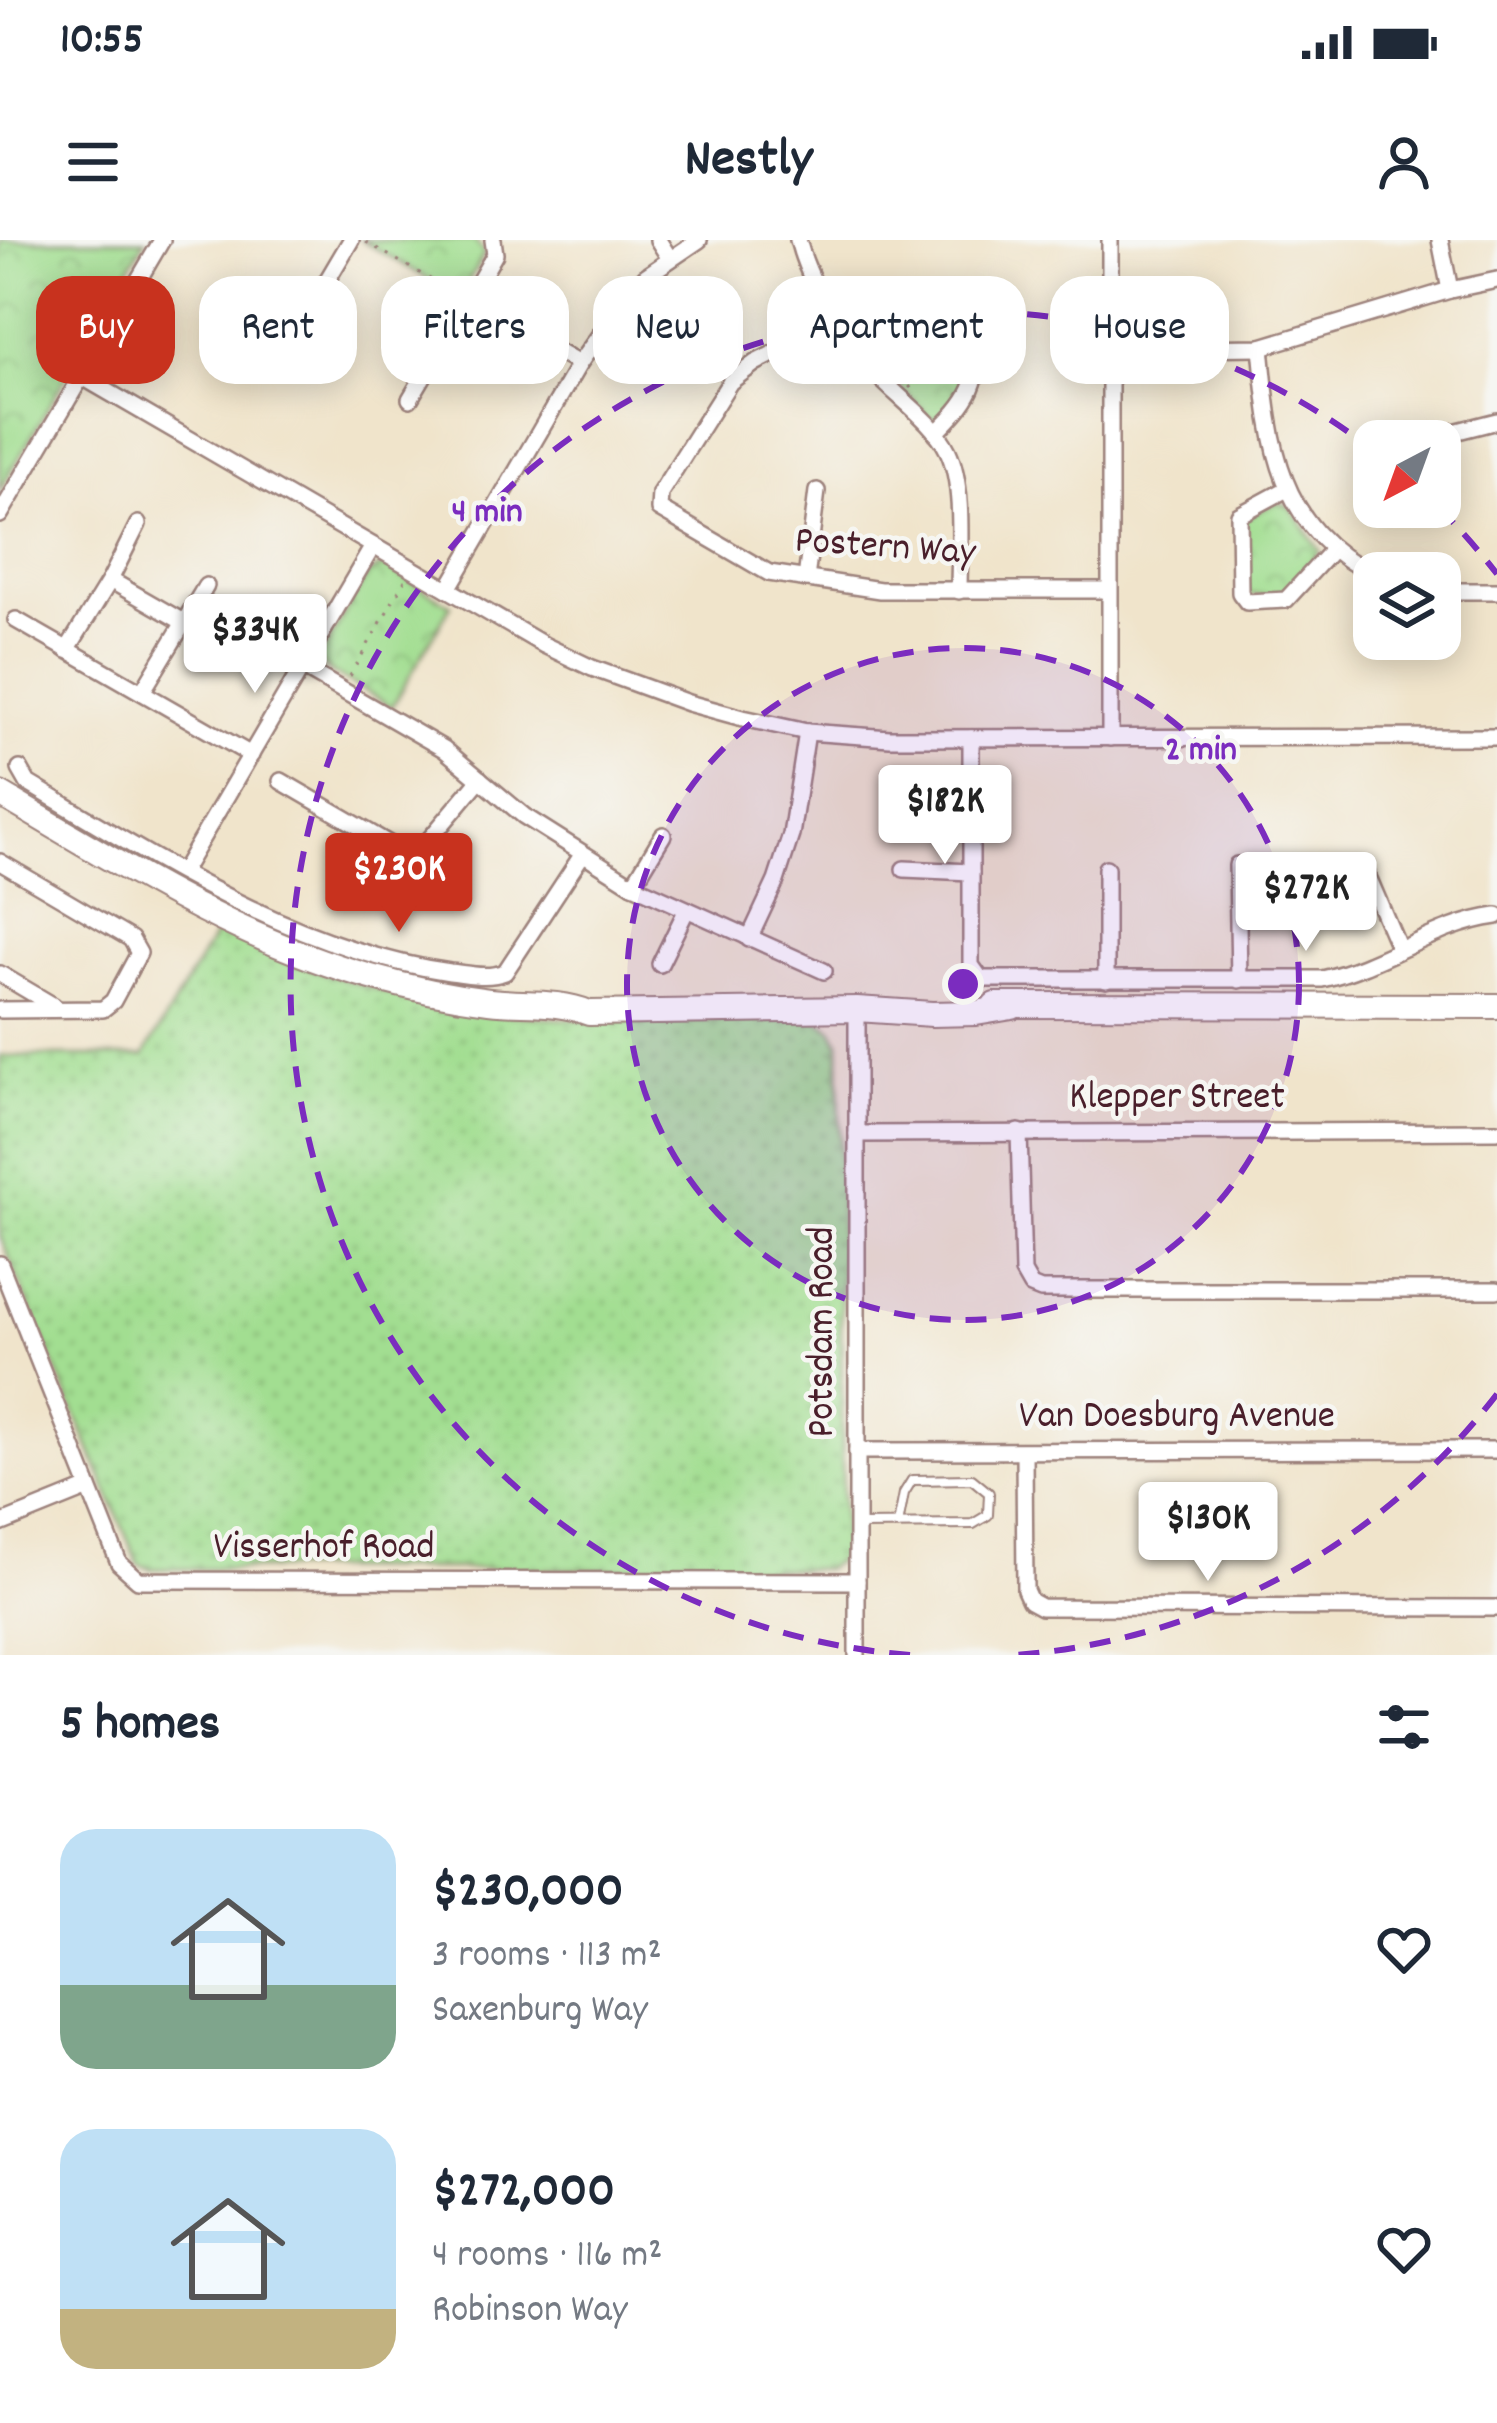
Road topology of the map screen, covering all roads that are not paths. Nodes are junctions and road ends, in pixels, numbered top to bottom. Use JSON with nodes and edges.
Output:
{"nodes":[{"id":1,"x":162,"y":240,"type":"edge"},
{"id":2,"x":351,"y":240,"type":"edge"},
{"id":3,"x":493,"y":240,"type":"edge"},
{"id":4,"x":658,"y":240,"type":"edge"},
{"id":5,"x":699,"y":240,"type":"edge"},
{"id":6,"x":798,"y":240,"type":"edge"},
{"id":7,"x":1110,"y":240,"type":"edge"},
{"id":8,"x":1440,"y":240,"type":"edge"},
{"id":9,"x":670,"y":259,"type":"junction"},
{"id":10,"x":141,"y":276,"type":"edge"},
{"id":11,"x":329,"y":276,"type":"edge"},
{"id":12,"x":482,"y":276,"type":"edge"},
{"id":13,"x":811,"y":276,"type":"edge"},
{"id":14,"x":1109,"y":276,"type":"edge"},
{"id":15,"x":1497,"y":280,"type":"edge"},
{"id":16,"x":1450,"y":290,"type":"junction"},
{"id":17,"x":1261,"y":346,"type":"junction"},
{"id":18,"x":1229,"y":350,"type":"edge"},
{"id":19,"x":767,"y":356,"type":"edge"},
{"id":20,"x":569,"y":358,"type":"edge"},
{"id":21,"x":579,"y":364,"type":"junction"},
{"id":22,"x":76,"y":384,"type":"edge"},
{"id":23,"x":95,"y":384,"type":"edge"},
{"id":24,"x":419,"y":384,"type":"edge"},
{"id":25,"x":887,"y":384,"type":"edge"},
{"id":26,"x":973,"y":384,"type":"edge"},
{"id":27,"x":1108,"y":384,"type":"edge"},
{"id":28,"x":410,"y":399,"type":"dead end"},
{"id":29,"x":1497,"y":422,"type":"edge"},
{"id":30,"x":1461,"y":431,"type":"edge"},
{"id":31,"x":936,"y":433,"type":"junction"},
{"id":32,"x":1287,"y":489,"type":"junction"},
{"id":33,"x":817,"y":491,"type":"dead end"},
{"id":34,"x":0,"y":515,"type":"edge"},
{"id":35,"x":138,"y":524,"type":"dead end"},
{"id":36,"x":373,"y":546,"type":"junction"},
{"id":37,"x":1333,"y":549,"type":"junction"},
{"id":38,"x":1353,"y":562,"type":"edge"},
{"id":39,"x":806,"y":579,"type":"junction"},
{"id":40,"x":110,"y":580,"type":"junction"},
{"id":41,"x":206,"y":586,"type":"dead end"},
{"id":42,"x":448,"y":589,"type":"junction"},
{"id":43,"x":1107,"y":590,"type":"junction"},
{"id":44,"x":959,"y":591,"type":"junction"},
{"id":45,"x":1461,"y":591,"type":"edge"},
{"id":46,"x":1497,"y":592,"type":"edge"},
{"id":47,"x":16,"y":620,"type":"dead end"},
{"id":48,"x":185,"y":623,"type":"junction"},
{"id":49,"x":67,"y":650,"type":"junction"},
{"id":50,"x":302,"y":667,"type":"junction"},
{"id":51,"x":142,"y":692,"type":"junction"},
{"id":52,"x":807,"y":732,"type":"junction"},
{"id":53,"x":1497,"y":737,"type":"edge"},
{"id":54,"x":970,"y":738,"type":"junction"},
{"id":55,"x":1110,"y":738,"type":"junction"},
{"id":56,"x":250,"y":755,"type":"junction"},
{"id":57,"x":20,"y":769,"type":"dead end"},
{"id":58,"x":480,"y":779,"type":"junction"},
{"id":59,"x":281,"y":781,"type":"dead end"},
{"id":60,"x":0,"y":794,"type":"edge"},
{"id":61,"x":664,"y":835,"type":"dead end"},
{"id":62,"x":582,"y":855,"type":"junction"},
{"id":63,"x":0,"y":862,"type":"edge"},
{"id":64,"x":1237,"y":865,"type":"dead end"},
{"id":65,"x":1106,"y":868,"type":"dead end"},
{"id":66,"x":904,"y":869,"type":"dead end"},
{"id":67,"x":182,"y":872,"type":"junction"},
{"id":68,"x":970,"y":872,"type":"junction"},
{"id":69,"x":1366,"y":872,"type":"dead end"},
{"id":70,"x":633,"y":886,"type":"junction"},
{"id":71,"x":686,"y":910,"type":"junction"},
{"id":72,"x":1497,"y":916,"type":"edge"},
{"id":73,"x":749,"y":939,"type":"junction"},
{"id":74,"x":1399,"y":949,"type":"junction"},
{"id":75,"x":660,"y":964,"type":"dead end"},
{"id":76,"x":824,"y":971,"type":"dead end"},
{"id":77,"x":0,"y":974,"type":"edge"},
{"id":78,"x":1106,"y":980,"type":"junction"},
{"id":79,"x":1239,"y":980,"type":"junction"},
{"id":80,"x":1497,"y":1006,"type":"edge"},
{"id":81,"x":57,"y":1008,"type":"junction"},
{"id":82,"x":0,"y":1010,"type":"edge"},
{"id":83,"x":857,"y":1010,"type":"junction"},
{"id":84,"x":1497,"y":1131,"type":"edge"},
{"id":85,"x":1019,"y":1132,"type":"junction"},
{"id":86,"x":857,"y":1134,"type":"junction"},
{"id":87,"x":0,"y":1264,"type":"edge"},
{"id":88,"x":1497,"y":1289,"type":"edge"},
{"id":89,"x":1497,"y":1450,"type":"edge"},
{"id":90,"x":856,"y":1451,"type":"junction"},
{"id":91,"x":1024,"y":1452,"type":"junction"},
{"id":92,"x":88,"y":1488,"type":"junction"},
{"id":93,"x":0,"y":1524,"type":"edge"},
{"id":94,"x":898,"y":1525,"type":"junction"},
{"id":95,"x":857,"y":1526,"type":"junction"},
{"id":96,"x":857,"y":1581,"type":"junction"},
{"id":97,"x":1497,"y":1608,"type":"edge"},
{"id":98,"x":857,"y":1655,"type":"edge"}],
"edges":[{"from":1,"to":10,"type":"street"},
{"from":2,"to":11,"type":"street"},
{"from":3,"to":12,"type":"street"},
{"from":4,"to":9,"type":"street"},
{"from":5,"to":9,"type":"street"},
{"from":6,"to":13,"type":"street"},
{"from":7,"to":14,"type":"street"},
{"from":8,"to":16,"type":"street"},
{"from":9,"to":21,"type":"street"},
{"from":15,"to":16,"type":"street"},
{"from":16,"to":17,"type":"street"},
{"from":17,"to":18,"type":"street"},
{"from":17,"to":32,"type":"street"},
{"from":19,"to":39,"type":"street","name":"Postern Way"},
{"from":20,"to":21,"type":"street"},
{"from":21,"to":42,"type":"street"},
{"from":22,"to":34,"type":"street"},
{"from":23,"to":36,"type":"street"},
{"from":24,"to":28,"type":"street"},
{"from":25,"to":31,"type":"street"},
{"from":26,"to":31,"type":"street"},
{"from":27,"to":43,"type":"street"},
{"from":29,"to":30,"type":"street"},
{"from":31,"to":44,"type":"street"},
{"from":32,"to":37,"type":"street"},
{"from":32,"to":37,"type":"street"},
{"from":33,"to":39,"type":"street"},
{"from":35,"to":40,"type":"street"},
{"from":36,"to":42,"type":"street"},
{"from":36,"to":50,"type":"street"},
{"from":37,"to":38,"type":"street"},
{"from":39,"to":44,"type":"street","name":"Postern Way"},
{"from":40,"to":48,"type":"street"},
{"from":40,"to":49,"type":"street"},
{"from":41,"to":48,"type":"street"},
{"from":42,"to":52,"type":"street"},
{"from":43,"to":44,"type":"street","name":"Postern Way"},
{"from":43,"to":55,"type":"street"},
{"from":45,"to":46,"type":"street"},
{"from":47,"to":49,"type":"street"},
{"from":48,"to":51,"type":"street"},
{"from":49,"to":51,"type":"street"},
{"from":50,"to":56,"type":"street"},
{"from":50,"to":58,"type":"street"},
{"from":51,"to":56,"type":"street"},
{"from":52,"to":54,"type":"street"},
{"from":52,"to":73,"type":"street"},
{"from":53,"to":55,"type":"street"},
{"from":54,"to":55,"type":"street"},
{"from":54,"to":68,"type":"street"},
{"from":56,"to":67,"type":"street"},
{"from":57,"to":67,"type":"street"},
{"from":58,"to":59,"type":"street"},
{"from":58,"to":62,"type":"street"},
{"from":60,"to":83,"type":"main road"},
{"from":61,"to":70,"type":"street"},
{"from":62,"to":67,"type":"street"},
{"from":62,"to":70,"type":"street"},
{"from":63,"to":81,"type":"street"},
{"from":64,"to":79,"type":"street"},
{"from":65,"to":78,"type":"street"},
{"from":66,"to":68,"type":"street"},
{"from":68,"to":78,"type":"street"},
{"from":69,"to":74,"type":"street"},
{"from":70,"to":71,"type":"street"},
{"from":71,"to":73,"type":"street"},
{"from":71,"to":75,"type":"street"},
{"from":72,"to":74,"type":"street"},
{"from":73,"to":76,"type":"street"},
{"from":74,"to":79,"type":"street"},
{"from":77,"to":81,"type":"street"},
{"from":78,"to":79,"type":"street"},
{"from":80,"to":83,"type":"main road"},
{"from":81,"to":82,"type":"street"},
{"from":83,"to":86,"type":"street","name":"Potsdam Road"},
{"from":84,"to":85,"type":"street","name":"Klepper Street"},
{"from":85,"to":86,"type":"street","name":"Klepper Street"},
{"from":85,"to":88,"type":"street"},
{"from":86,"to":90,"type":"street","name":"Potsdam Road"},
{"from":87,"to":92,"type":"street","name":"Visserhof Road"},
{"from":89,"to":91,"type":"street","name":"Van Doesburg Avenue"},
{"from":90,"to":91,"type":"street","name":"Van Doesburg Avenue"},
{"from":90,"to":95,"type":"street","name":"Potsdam Road"},
{"from":91,"to":97,"type":"street"},
{"from":92,"to":93,"type":"street"},
{"from":92,"to":96,"type":"street","name":"Visserhof Road"},
{"from":94,"to":94,"type":"lane"},
{"from":94,"to":95,"type":"lane"},
{"from":95,"to":96,"type":"street","name":"Potsdam Road"},
{"from":96,"to":98,"type":"street","name":"Potsdam Road"}]}
